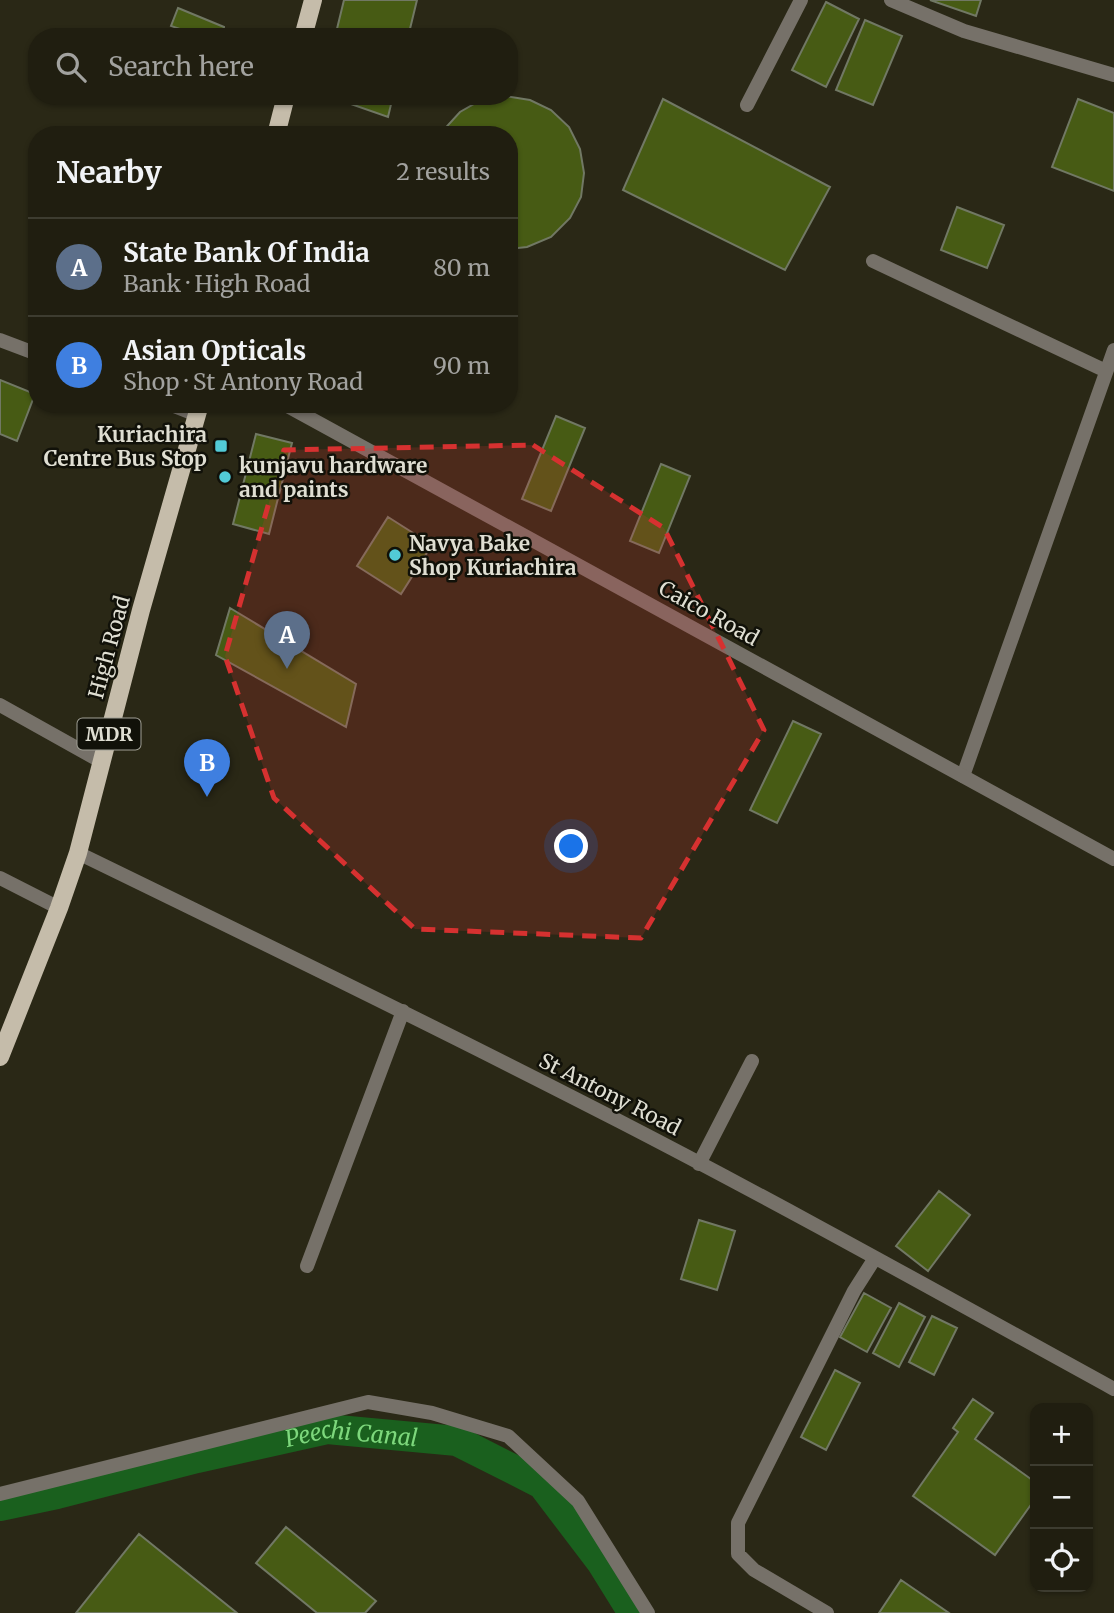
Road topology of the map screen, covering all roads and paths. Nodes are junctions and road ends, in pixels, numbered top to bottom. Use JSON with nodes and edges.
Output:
{"nodes":[{"id":1,"x":313,"y":0,"type":"edge"},
{"id":2,"x":801,"y":0,"type":"edge"},
{"id":3,"x":891,"y":0,"type":"edge"},
{"id":4,"x":305,"y":28,"type":"edge"},
{"id":5,"x":1114,"y":75,"type":"edge"},
{"id":6,"x":283,"y":105,"type":"edge"},
{"id":7,"x":747,"y":105,"type":"dead end"},
{"id":8,"x":278,"y":126,"type":"edge"},
{"id":9,"x":873,"y":261,"type":"dead end"},
{"id":10,"x":0,"y":340,"type":"edge"},
{"id":11,"x":1114,"y":350,"type":"edge"},
{"id":12,"x":28,"y":351,"type":"edge"},
{"id":13,"x":1106,"y":370,"type":"junction"},
{"id":14,"x":197,"y":413,"type":"edge"},
{"id":15,"x":300,"y":413,"type":"edge"},
{"id":16,"x":0,"y":705,"type":"edge"},
{"id":17,"x":102,"y":762,"type":"junction"},
{"id":18,"x":963,"y":776,"type":"junction"},
{"id":19,"x":78,"y":853,"type":"junction"},
{"id":20,"x":1114,"y":859,"type":"edge"},
{"id":21,"x":0,"y":878,"type":"edge"},
{"id":22,"x":59,"y":908,"type":"junction"},
{"id":23,"x":403,"y":1011,"type":"junction"},
{"id":24,"x":0,"y":1057,"type":"edge"},
{"id":25,"x":752,"y":1061,"type":"dead end"},
{"id":26,"x":699,"y":1164,"type":"junction"},
{"id":27,"x":875,"y":1258,"type":"junction"},
{"id":28,"x":307,"y":1266,"type":"dead end"},
{"id":29,"x":1114,"y":1389,"type":"edge"},
{"id":30,"x":0,"y":1494,"type":"edge"},
{"id":31,"x":648,"y":1613,"type":"edge"},
{"id":32,"x":827,"y":1613,"type":"edge"}],
"edges":[{"from":1,"to":4,"type":"main road"},
{"from":2,"to":7,"type":"street"},
{"from":3,"to":5,"type":"street"},
{"from":6,"to":8,"type":"main road"},
{"from":9,"to":13,"type":"street"},
{"from":10,"to":12,"type":"street"},
{"from":11,"to":13,"type":"street"},
{"from":13,"to":18,"type":"street"},
{"from":14,"to":17,"type":"main road","name":"High Road","number":"MDR"},
{"from":15,"to":18,"type":"street","name":"Caico Road"},
{"from":16,"to":17,"type":"street"},
{"from":17,"to":19,"type":"main road","name":"High Road","number":"MDR"},
{"from":18,"to":20,"type":"street","name":"Caico Road"},
{"from":19,"to":22,"type":"main road","name":"High Road","number":"MDR"},
{"from":19,"to":23,"type":"street","name":"St Antony Road"},
{"from":21,"to":22,"type":"street"},
{"from":22,"to":24,"type":"main road","name":"High Road","number":"MDR"},
{"from":23,"to":26,"type":"street","name":"St Antony Road"},
{"from":23,"to":28,"type":"street"},
{"from":25,"to":26,"type":"street"},
{"from":26,"to":27,"type":"street","name":"St Antony Road"},
{"from":27,"to":29,"type":"street","name":"St Antony Road"},
{"from":27,"to":32,"type":"street"},
{"from":30,"to":31,"type":"street"}]}
